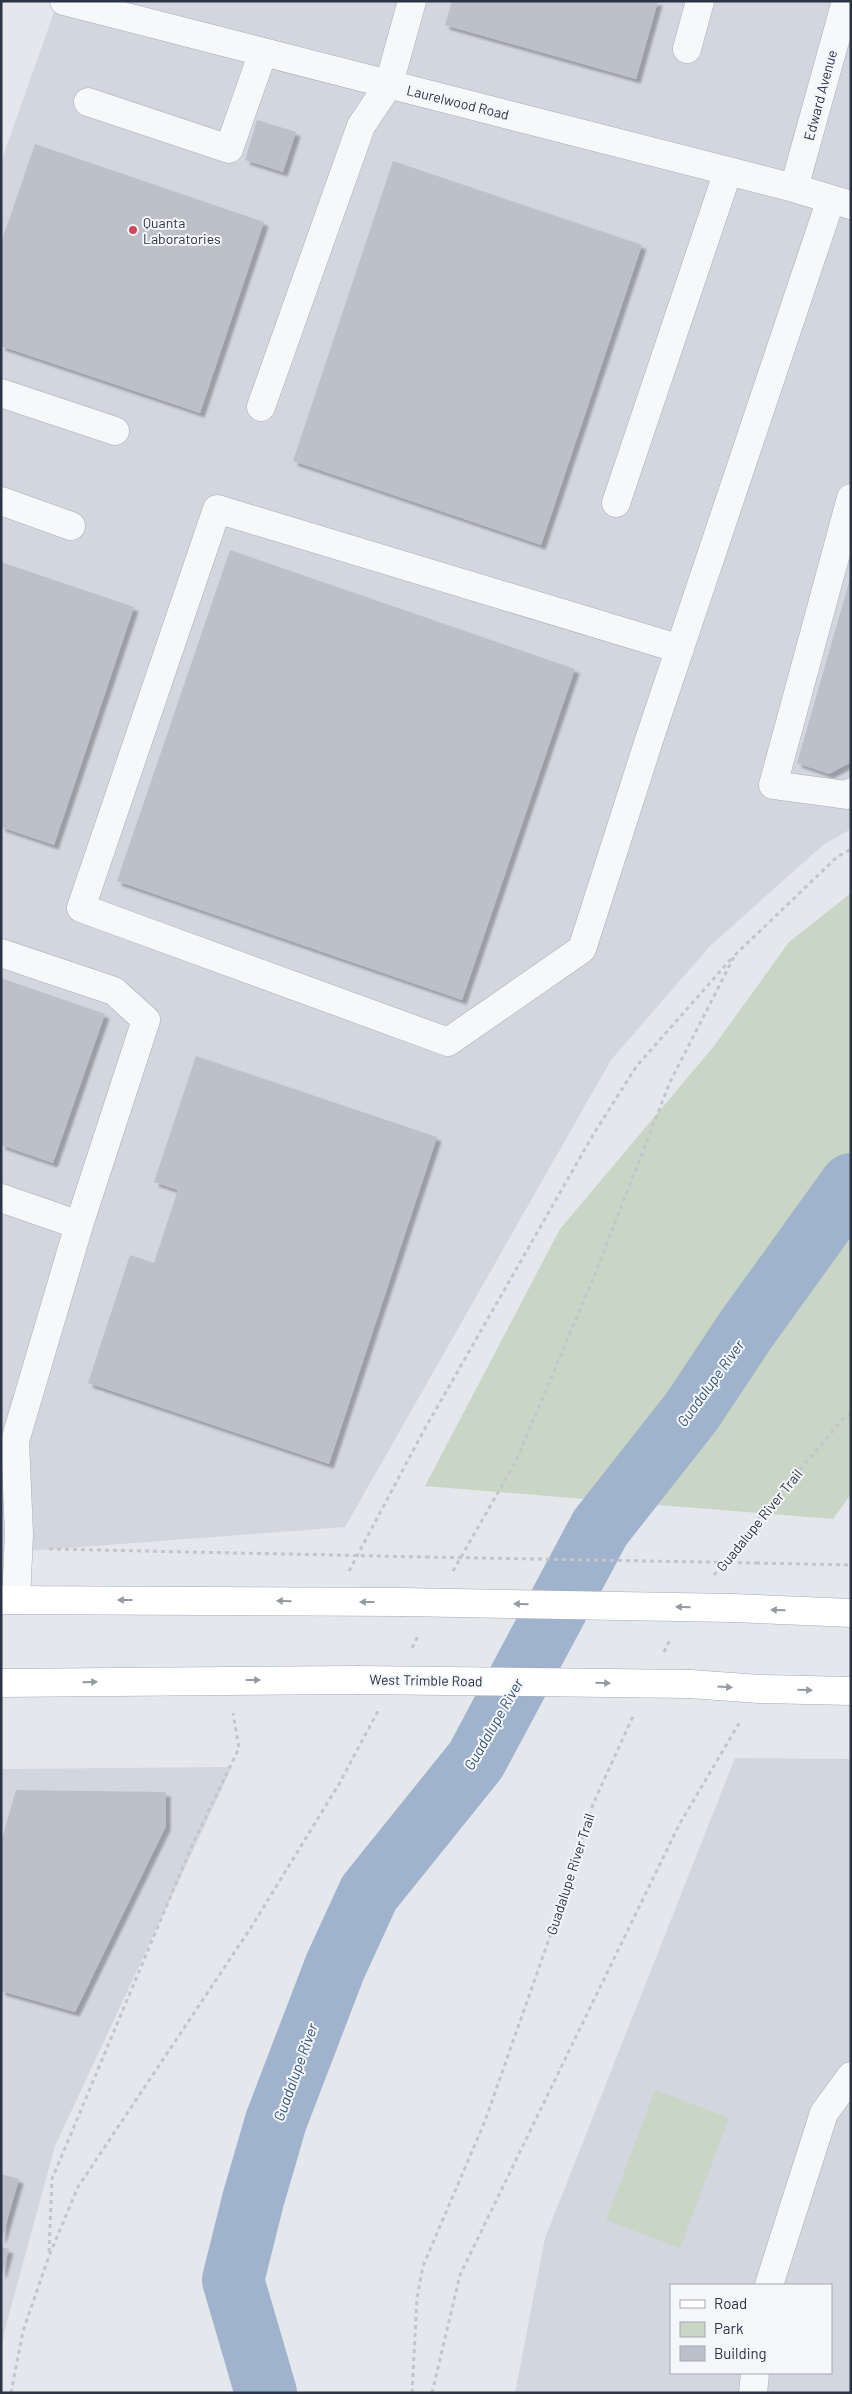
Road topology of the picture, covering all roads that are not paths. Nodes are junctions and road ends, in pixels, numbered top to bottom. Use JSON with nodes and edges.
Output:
{"nodes":[{"id":1,"x":64,"y":1,"type":"edge"},
{"id":2,"x":412,"y":1,"type":"edge"},
{"id":3,"x":700,"y":1,"type":"edge"},
{"id":4,"x":148,"y":12,"type":"edge"},
{"id":5,"x":846,"y":13,"type":"edge"},
{"id":6,"x":687,"y":49,"type":"dead end"},
{"id":7,"x":263,"y":52,"type":"junction"},
{"id":8,"x":389,"y":84,"type":"junction"},
{"id":9,"x":88,"y":102,"type":"dead end"},
{"id":10,"x":728,"y":171,"type":"junction"},
{"id":11,"x":794,"y":188,"type":"junction"},
{"id":12,"x":841,"y":202,"type":"edge"},
{"id":13,"x":1,"y":393,"type":"edge"},
{"id":14,"x":261,"y":407,"type":"dead end"},
{"id":15,"x":115,"y":431,"type":"dead end"},
{"id":16,"x":851,"y":498,"type":"edge"},
{"id":17,"x":1,"y":501,"type":"edge"},
{"id":18,"x":616,"y":503,"type":"dead end"},
{"id":19,"x":71,"y":526,"type":"dead end"},
{"id":20,"x":680,"y":649,"type":"junction"},
{"id":21,"x":851,"y":792,"type":"edge"},
{"id":22,"x":1,"y":953,"type":"edge"},
{"id":23,"x":1,"y":1198,"type":"edge"},
{"id":24,"x":79,"y":1225,"type":"junction"},
{"id":25,"x":8,"y":1600,"type":"edge"},
{"id":26,"x":851,"y":1613,"type":"edge"},
{"id":27,"x":1,"y":1683,"type":"edge"},
{"id":28,"x":851,"y":1691,"type":"edge"},
{"id":29,"x":851,"y":2076,"type":"edge"},
{"id":30,"x":769,"y":2284,"type":"edge"},
{"id":31,"x":755,"y":2374,"type":"edge"},
{"id":32,"x":753,"y":2393,"type":"edge"}],
"edges":[{"from":1,"to":4,"type":"street","name":"Laurelwood Road"},
{"from":2,"to":8,"type":"street"},
{"from":3,"to":6,"type":"street"},
{"from":4,"to":7,"type":"street","name":"Laurelwood Road"},
{"from":5,"to":11,"type":"street","name":"Edward Avenue"},
{"from":7,"to":8,"type":"street","name":"Laurelwood Road"},
{"from":7,"to":9,"type":"street"},
{"from":8,"to":10,"type":"street","name":"Laurelwood Road"},
{"from":8,"to":14,"type":"street"},
{"from":10,"to":11,"type":"street","name":"Laurelwood Road"},
{"from":10,"to":18,"type":"street"},
{"from":11,"to":12,"type":"street","name":"Laurelwood Road"},
{"from":12,"to":20,"type":"street"},
{"from":13,"to":15,"type":"street"},
{"from":16,"to":21,"type":"street"},
{"from":17,"to":19,"type":"street"},
{"from":20,"to":20,"type":"street"},
{"from":22,"to":24,"type":"street"},
{"from":23,"to":24,"type":"street"},
{"from":24,"to":25,"type":"street"},
{"from":26,"to":25,"type":"main road","one_way":true,"bridge":true},
{"from":27,"to":28,"type":"main road","name":"West Trimble Road","one_way":true,"bridge":true},
{"from":29,"to":30,"type":"street"},
{"from":31,"to":32,"type":"street"}]}
